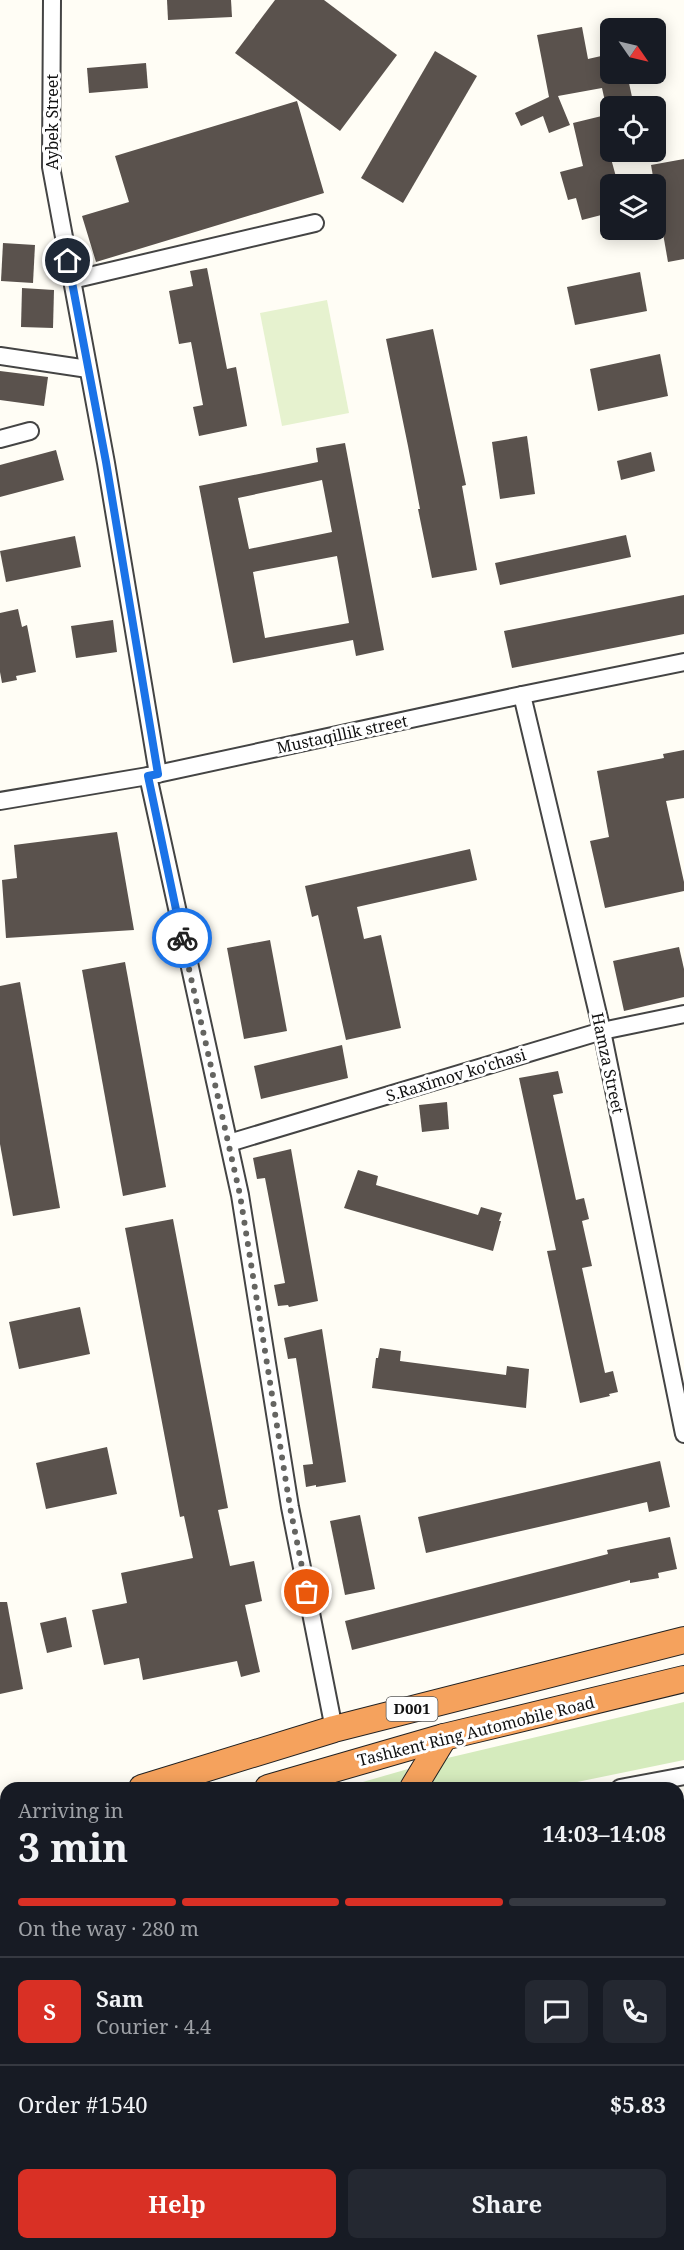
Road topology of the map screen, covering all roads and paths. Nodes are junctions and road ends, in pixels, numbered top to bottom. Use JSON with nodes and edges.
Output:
{"nodes":[{"id":1,"x":52,"y":0,"type":"edge"},
{"id":2,"x":315,"y":223,"type":"dead end"},
{"id":3,"x":72,"y":280,"type":"junction"},
{"id":4,"x":0,"y":356,"type":"edge"},
{"id":5,"x":88,"y":369,"type":"junction"},
{"id":6,"x":30,"y":431,"type":"dead end"},
{"id":7,"x":0,"y":438,"type":"edge"},
{"id":8,"x":684,"y":662,"type":"edge"},
{"id":9,"x":522,"y":694,"type":"junction"},
{"id":10,"x":153,"y":775,"type":"junction"},
{"id":11,"x":0,"y":801,"type":"edge"},
{"id":12,"x":684,"y":1014,"type":"edge"},
{"id":13,"x":602,"y":1031,"type":"junction"},
{"id":14,"x":229,"y":1143,"type":"junction"},
{"id":15,"x":679,"y":1387,"type":"edge"},
{"id":16,"x":684,"y":1434,"type":"edge"},
{"id":17,"x":684,"y":1640,"type":"edge"},
{"id":18,"x":684,"y":1679,"type":"edge"},
{"id":19,"x":334,"y":1729,"type":"junction"},
{"id":20,"x":444,"y":1737,"type":"junction"},
{"id":21,"x":684,"y":1776,"type":"edge"},
{"id":22,"x":162,"y":1782,"type":"edge"},
{"id":23,"x":289,"y":1782,"type":"edge"},
{"id":24,"x":417,"y":1782,"type":"edge"},
{"id":25,"x":652,"y":1782,"type":"edge"}],
"edges":[{"from":1,"to":3,"type":"street","name":"Aybek Street"},
{"from":2,"to":3,"type":"street"},
{"from":3,"to":5,"type":"street","name":"Aybek Street"},
{"from":4,"to":5,"type":"street"},
{"from":5,"to":10,"type":"street","name":"Aybek Street"},
{"from":6,"to":7,"type":"street"},
{"from":8,"to":9,"type":"street","name":"Mustaqillik street"},
{"from":9,"to":10,"type":"street","name":"Mustaqillik street"},
{"from":9,"to":13,"type":"street","name":"Hamza Street"},
{"from":10,"to":11,"type":"street","name":"Mustaqillik street"},
{"from":10,"to":14,"type":"street"},
{"from":12,"to":13,"type":"street","name":"S.Raximov ko'chasi"},
{"from":13,"to":14,"type":"street","name":"S.Raximov ko'chasi"},
{"from":13,"to":15,"type":"street","name":"Hamza Street"},
{"from":14,"to":19,"type":"street"},
{"from":15,"to":16,"type":"street","name":"Hamza Street"},
{"from":17,"to":19,"type":"highway","number":"D001"},
{"from":18,"to":20,"type":"highway","name":"Tashkent Ring Automobile Road","number":"D001"},
{"from":19,"to":22,"type":"highway","number":"D001"},
{"from":20,"to":23,"type":"highway","name":"Tashkent Ring Automobile Road","number":"D001"},
{"from":20,"to":24,"type":"highway"},
{"from":21,"to":25,"type":"street"}]}
